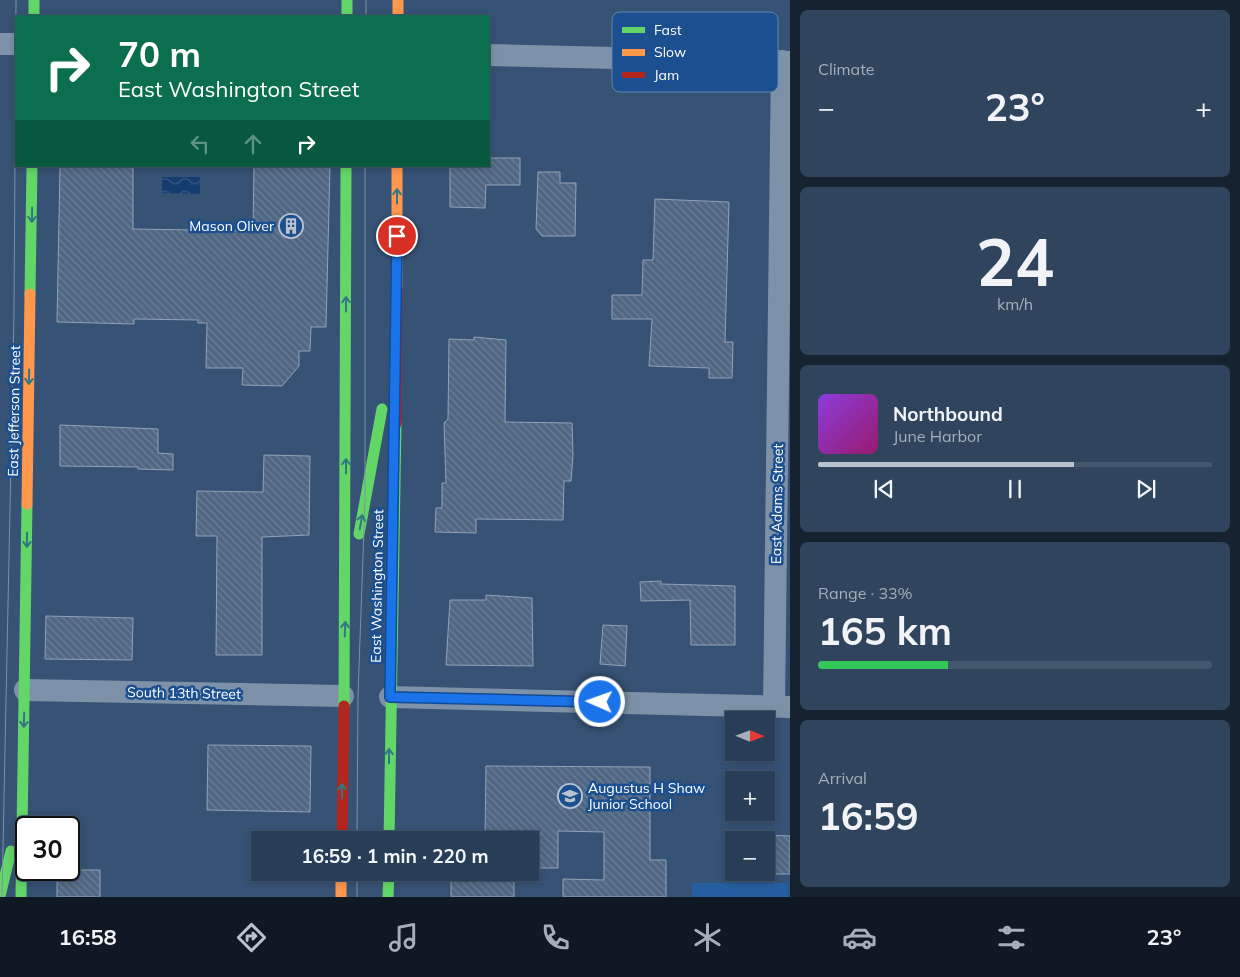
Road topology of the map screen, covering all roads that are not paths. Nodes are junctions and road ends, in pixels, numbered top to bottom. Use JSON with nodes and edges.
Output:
{"nodes":[{"id":1,"x":34,"y":0,"type":"edge"},
{"id":2,"x":347,"y":0,"type":"edge"},
{"id":3,"x":398,"y":0,"type":"edge"},
{"id":4,"x":34,"y":15,"type":"edge"},
{"id":5,"x":347,"y":15,"type":"edge"},
{"id":6,"x":398,"y":15,"type":"edge"},
{"id":7,"x":0,"y":44,"type":"edge"},
{"id":8,"x":15,"y":44,"type":"edge"},
{"id":9,"x":490,"y":55,"type":"edge"},
{"id":10,"x":612,"y":58,"type":"edge"},
{"id":11,"x":786,"y":62,"type":"edge"},
{"id":12,"x":32,"y":167,"type":"edge"},
{"id":13,"x":346,"y":167,"type":"edge"},
{"id":14,"x":397,"y":167,"type":"edge"},
{"id":15,"x":397,"y":332,"type":"junction"},
{"id":16,"x":346,"y":604,"type":"junction"},
{"id":17,"x":25,"y":690,"type":"junction"},
{"id":18,"x":343,"y":696,"type":"junction"},
{"id":19,"x":390,"y":697,"type":"junction"},
{"id":20,"x":782,"y":707,"type":"edge"},
{"id":21,"x":23,"y":796,"type":"junction"},
{"id":22,"x":342,"y":831,"type":"edge"},
{"id":23,"x":389,"y":831,"type":"edge"},
{"id":24,"x":341,"y":881,"type":"edge"},
{"id":25,"x":389,"y":881,"type":"edge"},
{"id":26,"x":0,"y":896,"type":"edge"},
{"id":27,"x":21,"y":897,"type":"edge"},
{"id":28,"x":341,"y":897,"type":"edge"},
{"id":29,"x":388,"y":897,"type":"edge"}],
"edges":[{"from":1,"to":4,"type":"main road"},
{"from":2,"to":5,"type":"main road"},
{"from":3,"to":6,"type":"main road"},
{"from":7,"to":8,"type":"street"},
{"from":9,"to":10,"type":"street"},
{"from":11,"to":20,"type":"street","name":"East Adams Street"},
{"from":12,"to":17,"type":"main road","name":"East Jefferson Street","one_way":true},
{"from":16,"to":13,"type":"main road","name":"East Washington Street","one_way":true},
{"from":15,"to":14,"type":"main road","name":"East Washington Street","one_way":true},
{"from":16,"to":15,"type":"main road","name":"East Washington Street","one_way":true},
{"from":15,"to":19,"type":"main road","name":"East Washington Street"},
{"from":18,"to":16,"type":"main road","name":"East Washington Street","one_way":true},
{"from":17,"to":18,"type":"street","name":"South 13th Street"},
{"from":17,"to":21,"type":"main road","name":"East Jefferson Street","one_way":true},
{"from":22,"to":18,"type":"main road","name":"East Washington Street","one_way":true},
{"from":19,"to":20,"type":"street"},
{"from":23,"to":19,"type":"main road","name":"East Washington Street","one_way":true},
{"from":21,"to":26,"type":"main road"},
{"from":21,"to":27,"type":"main road","name":"East Jefferson Street"},
{"from":24,"to":28,"type":"main road"},
{"from":25,"to":29,"type":"main road"}]}
